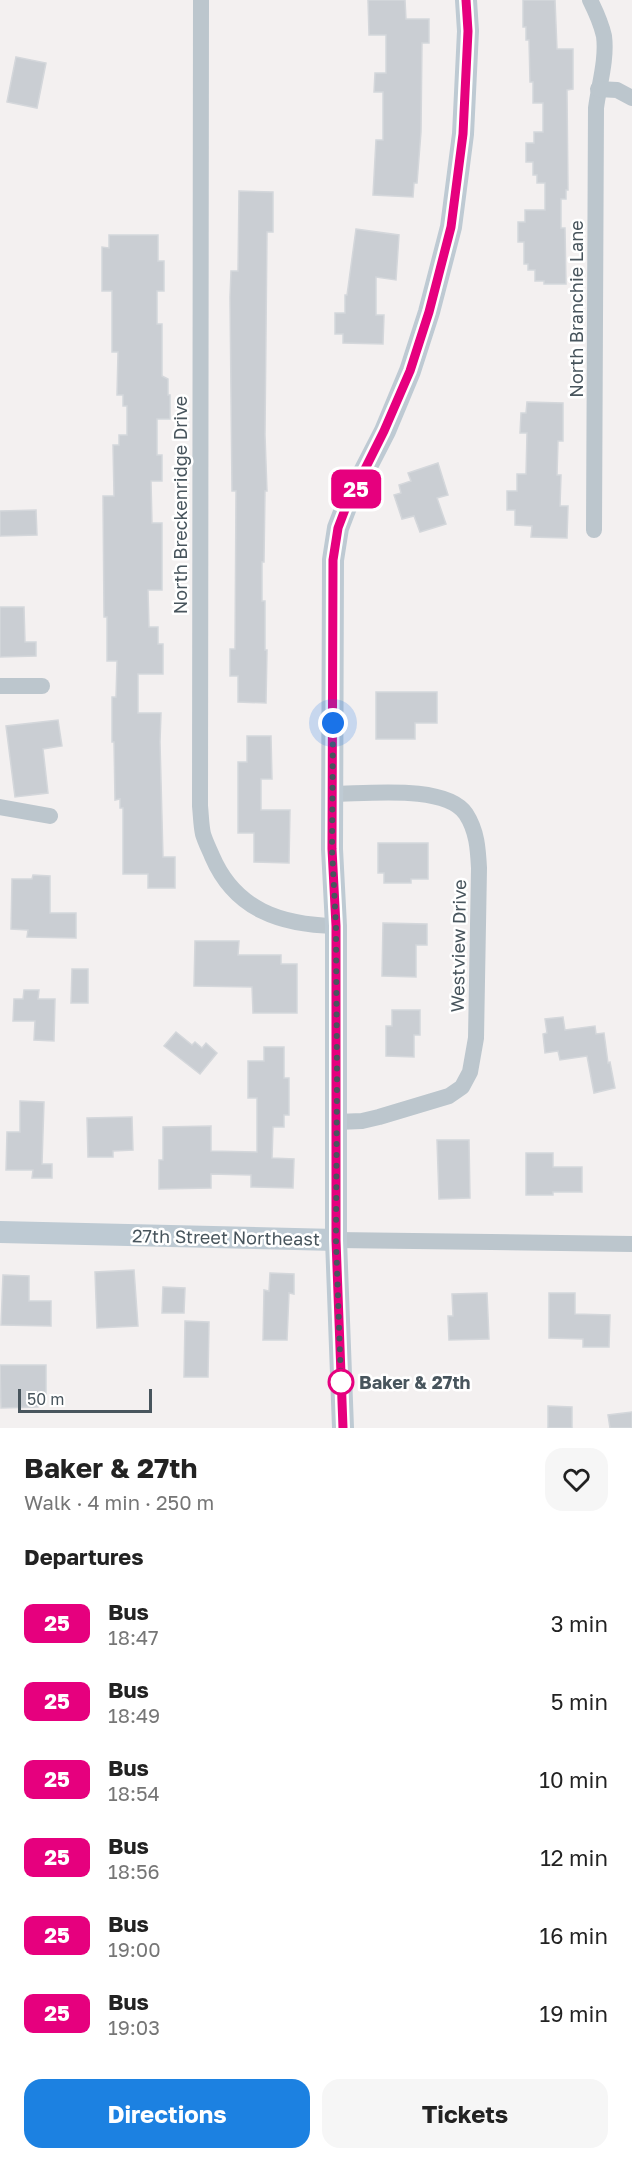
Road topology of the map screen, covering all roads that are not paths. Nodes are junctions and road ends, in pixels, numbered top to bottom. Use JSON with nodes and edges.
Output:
{"nodes":[{"id":1,"x":201,"y":0,"type":"edge"},
{"id":2,"x":466,"y":0,"type":"edge"},
{"id":3,"x":590,"y":0,"type":"edge"},
{"id":4,"x":598,"y":89,"type":"junction"},
{"id":5,"x":632,"y":98,"type":"edge"},
{"id":6,"x":594,"y":530,"type":"dead end"},
{"id":7,"x":0,"y":686,"type":"edge"},
{"id":8,"x":42,"y":686,"type":"dead end"},
{"id":9,"x":333,"y":794,"type":"junction"},
{"id":10,"x":0,"y":807,"type":"edge"},
{"id":11,"x":50,"y":816,"type":"dead end"},
{"id":12,"x":336,"y":926,"type":"junction"},
{"id":13,"x":337,"y":1122,"type":"junction"},
{"id":14,"x":0,"y":1232,"type":"edge"},
{"id":15,"x":336,"y":1240,"type":"junction"},
{"id":16,"x":632,"y":1244,"type":"edge"},
{"id":17,"x":343,"y":1428,"type":"edge"}],
"edges":[{"from":1,"to":12,"type":"street","name":"North Breckenridge Drive"},
{"from":2,"to":9,"type":"main road"},
{"from":3,"to":4,"type":"street","name":"North Branchie Lane"},
{"from":4,"to":5,"type":"street"},
{"from":4,"to":6,"type":"street","name":"North Branchie Lane"},
{"from":7,"to":8,"type":"street"},
{"from":9,"to":12,"type":"main road"},
{"from":9,"to":13,"type":"street","name":"Westview Drive"},
{"from":10,"to":11,"type":"street"},
{"from":12,"to":13,"type":"main road"},
{"from":13,"to":15,"type":"main road"},
{"from":14,"to":15,"type":"main road","name":"27th Street Northeast"},
{"from":15,"to":16,"type":"street","name":"27th Street Northeast"},
{"from":15,"to":17,"type":"main road"}]}
